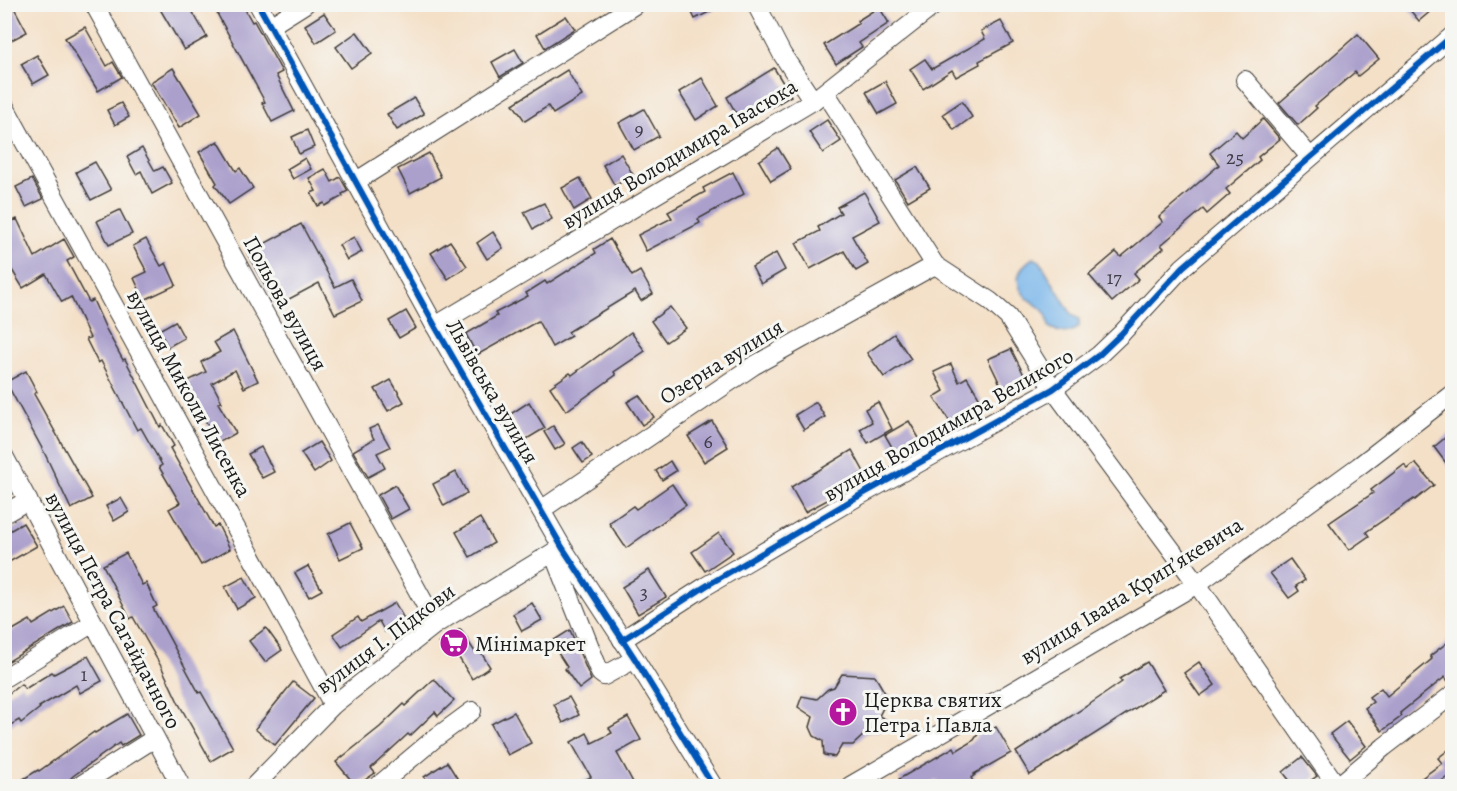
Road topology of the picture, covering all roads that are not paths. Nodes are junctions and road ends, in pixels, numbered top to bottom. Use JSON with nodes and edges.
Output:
{"nodes":[{"id":1,"x":94,"y":4,"type":"edge"},
{"id":2,"x":258,"y":4,"type":"edge"},
{"id":3,"x":305,"y":4,"type":"edge"},
{"id":4,"x":636,"y":4,"type":"edge"},
{"id":5,"x":756,"y":4,"type":"edge"},
{"id":6,"x":936,"y":4,"type":"edge"},
{"id":7,"x":270,"y":26,"type":"junction"},
{"id":8,"x":1452,"y":36,"type":"edge"},
{"id":9,"x":1245,"y":80,"type":"dead end"},
{"id":10,"x":819,"y":97,"type":"junction"},
{"id":11,"x":4,"y":105,"type":"edge"},
{"id":12,"x":1310,"y":157,"type":"junction"},
{"id":13,"x":355,"y":182,"type":"junction"},
{"id":14,"x":935,"y":265,"type":"junction"},
{"id":15,"x":435,"y":326,"type":"junction"},
{"id":16,"x":1053,"y":389,"type":"junction"},
{"id":17,"x":1452,"y":394,"type":"edge"},
{"id":18,"x":4,"y":456,"type":"edge"},
{"id":19,"x":28,"y":500,"type":"junction"},
{"id":20,"x":541,"y":510,"type":"junction"},
{"id":21,"x":4,"y":514,"type":"edge"},
{"id":22,"x":557,"y":550,"type":"junction"},
{"id":23,"x":1197,"y":584,"type":"junction"},
{"id":24,"x":93,"y":623,"type":"junction"},
{"id":25,"x":436,"y":624,"type":"junction"},
{"id":26,"x":622,"y":640,"type":"junction"},
{"id":27,"x":635,"y":659,"type":"junction"},
{"id":28,"x":4,"y":678,"type":"edge"},
{"id":29,"x":1452,"y":695,"type":"edge"},
{"id":30,"x":333,"y":705,"type":"junction"},
{"id":31,"x":472,"y":711,"type":"dead end"},
{"id":32,"x":155,"y":738,"type":"junction"},
{"id":33,"x":388,"y":783,"type":"edge"},
{"id":34,"x":79,"y":786,"type":"edge"},
{"id":35,"x":181,"y":786,"type":"edge"},
{"id":36,"x":254,"y":786,"type":"edge"},
{"id":37,"x":713,"y":786,"type":"edge"},
{"id":38,"x":850,"y":786,"type":"edge"},
{"id":39,"x":1337,"y":786,"type":"edge"}],
"edges":[{"from":1,"to":25,"type":"street","name":"Польова вулиця"},
{"from":2,"to":7,"type":"street","name":"Львівська вулиця"},
{"from":3,"to":7,"type":"street"},
{"from":4,"to":13,"type":"street"},
{"from":5,"to":10,"type":"street"},
{"from":6,"to":10,"type":"street","name":"вулиця Володимира Івасюка"},
{"from":7,"to":13,"type":"street","name":"Львівська вулиця"},
{"from":8,"to":12,"type":"street","name":"вулиця Володимира Великого"},
{"from":9,"to":12,"type":"street"},
{"from":10,"to":14,"type":"street"},
{"from":10,"to":15,"type":"street","name":"вулиця Володимира Івасюка"},
{"from":11,"to":30,"type":"street","name":"вулиця Миколи Лисенка"},
{"from":12,"to":16,"type":"street","name":"вулиця Володимира Великого"},
{"from":13,"to":15,"type":"street","name":"Львівська вулиця"},
{"from":14,"to":16,"type":"street"},
{"from":14,"to":20,"type":"street","name":"Озерна вулиця"},
{"from":15,"to":20,"type":"street","name":"Львівська вулиця"},
{"from":16,"to":23,"type":"street"},
{"from":16,"to":26,"type":"street","name":"вулиця Володимира Великого"},
{"from":17,"to":23,"type":"street","name":"вулиця Івана Крипʼякевича"},
{"from":18,"to":19,"type":"street","name":"вулиця Петра Сагайдачного"},
{"from":19,"to":21,"type":"street"},
{"from":19,"to":24,"type":"street","name":"вулиця Петра Сагайдачного"},
{"from":20,"to":22,"type":"street","name":"Львівська вулиця"},
{"from":22,"to":25,"type":"street","name":"вулиця І. Підкови"},
{"from":22,"to":26,"type":"street","name":"Львівська вулиця"},
{"from":22,"to":27,"type":"street"},
{"from":23,"to":38,"type":"street","name":"вулиця Івана Крипʼякевича"},
{"from":23,"to":39,"type":"street"},
{"from":24,"to":28,"type":"street"},
{"from":24,"to":32,"type":"street","name":"вулиця Петра Сагайдачного"},
{"from":25,"to":30,"type":"street","name":"вулиця І. Підкови"},
{"from":26,"to":27,"type":"street","name":"Львівська вулиця"},
{"from":27,"to":37,"type":"street","name":"Львівська вулиця"},
{"from":29,"to":39,"type":"street"},
{"from":30,"to":36,"type":"street","name":"вулиця І. Підкови"},
{"from":31,"to":33,"type":"street"},
{"from":32,"to":34,"type":"street"},
{"from":32,"to":35,"type":"street","name":"вулиця Петра Сагайдачного"}]}
